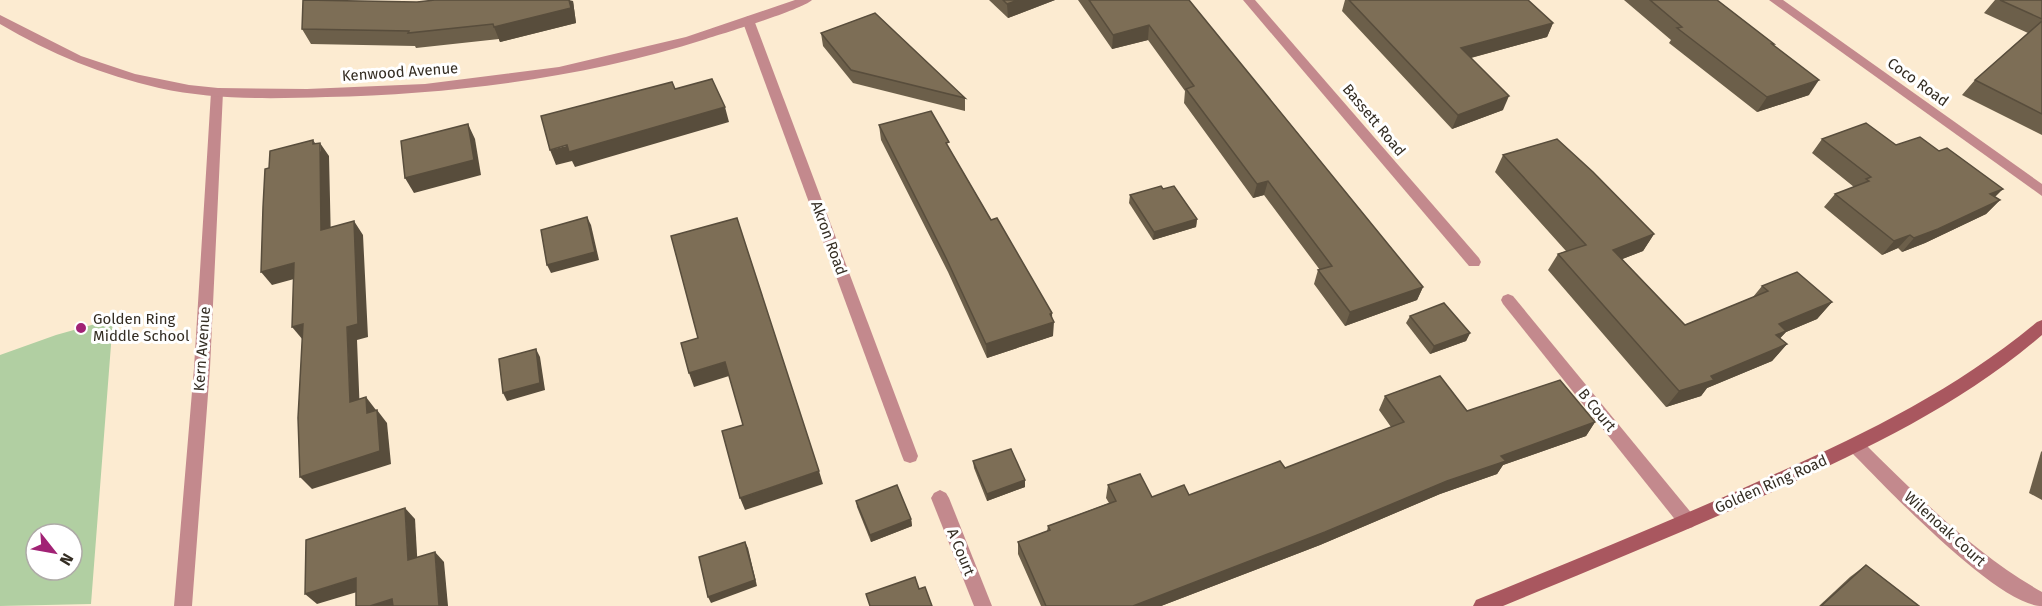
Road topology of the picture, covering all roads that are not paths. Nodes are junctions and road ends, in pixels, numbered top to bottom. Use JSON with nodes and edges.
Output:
{"nodes":[{"id":1,"x":806,"y":0,"type":"edge"},
{"id":2,"x":1249,"y":0,"type":"edge"},
{"id":3,"x":1775,"y":0,"type":"edge"},
{"id":4,"x":0,"y":19,"type":"edge"},
{"id":5,"x":748,"y":20,"type":"junction"},
{"id":6,"x":218,"y":92,"type":"junction"},
{"id":7,"x":2042,"y":191,"type":"edge"},
{"id":8,"x":1474,"y":262,"type":"dead end"},
{"id":9,"x":1508,"y":300,"type":"dead end"},
{"id":10,"x":2042,"y":326,"type":"edge"},
{"id":11,"x":1856,"y":446,"type":"junction"},
{"id":12,"x":910,"y":456,"type":"dead end"},
{"id":13,"x":940,"y":498,"type":"dead end"},
{"id":14,"x":1687,"y":521,"type":"junction"},
{"id":15,"x":2042,"y":602,"type":"edge"},
{"id":16,"x":183,"y":606,"type":"edge"},
{"id":17,"x":983,"y":606,"type":"edge"},
{"id":18,"x":1482,"y":606,"type":"edge"}],
"edges":[{"from":1,"to":5,"type":"street","name":"Kenwood Avenue"},
{"from":2,"to":8,"type":"street","name":"Bassett Road"},
{"from":3,"to":7,"type":"street","name":"Coco Road"},
{"from":4,"to":6,"type":"street","name":"Kenwood Avenue"},
{"from":5,"to":6,"type":"street","name":"Kenwood Avenue"},
{"from":5,"to":12,"type":"street","name":"Akron Road"},
{"from":6,"to":16,"type":"street","name":"Kern Avenue"},
{"from":9,"to":14,"type":"street","name":"B Court"},
{"from":10,"to":11,"type":"main road","name":"Golden Ring Road"},
{"from":11,"to":14,"type":"main road","name":"Golden Ring Road"},
{"from":11,"to":15,"type":"street","name":"Wilenoak Court"},
{"from":13,"to":17,"type":"street","name":"A Court"},
{"from":14,"to":18,"type":"main road","name":"Golden Ring Road"}]}
